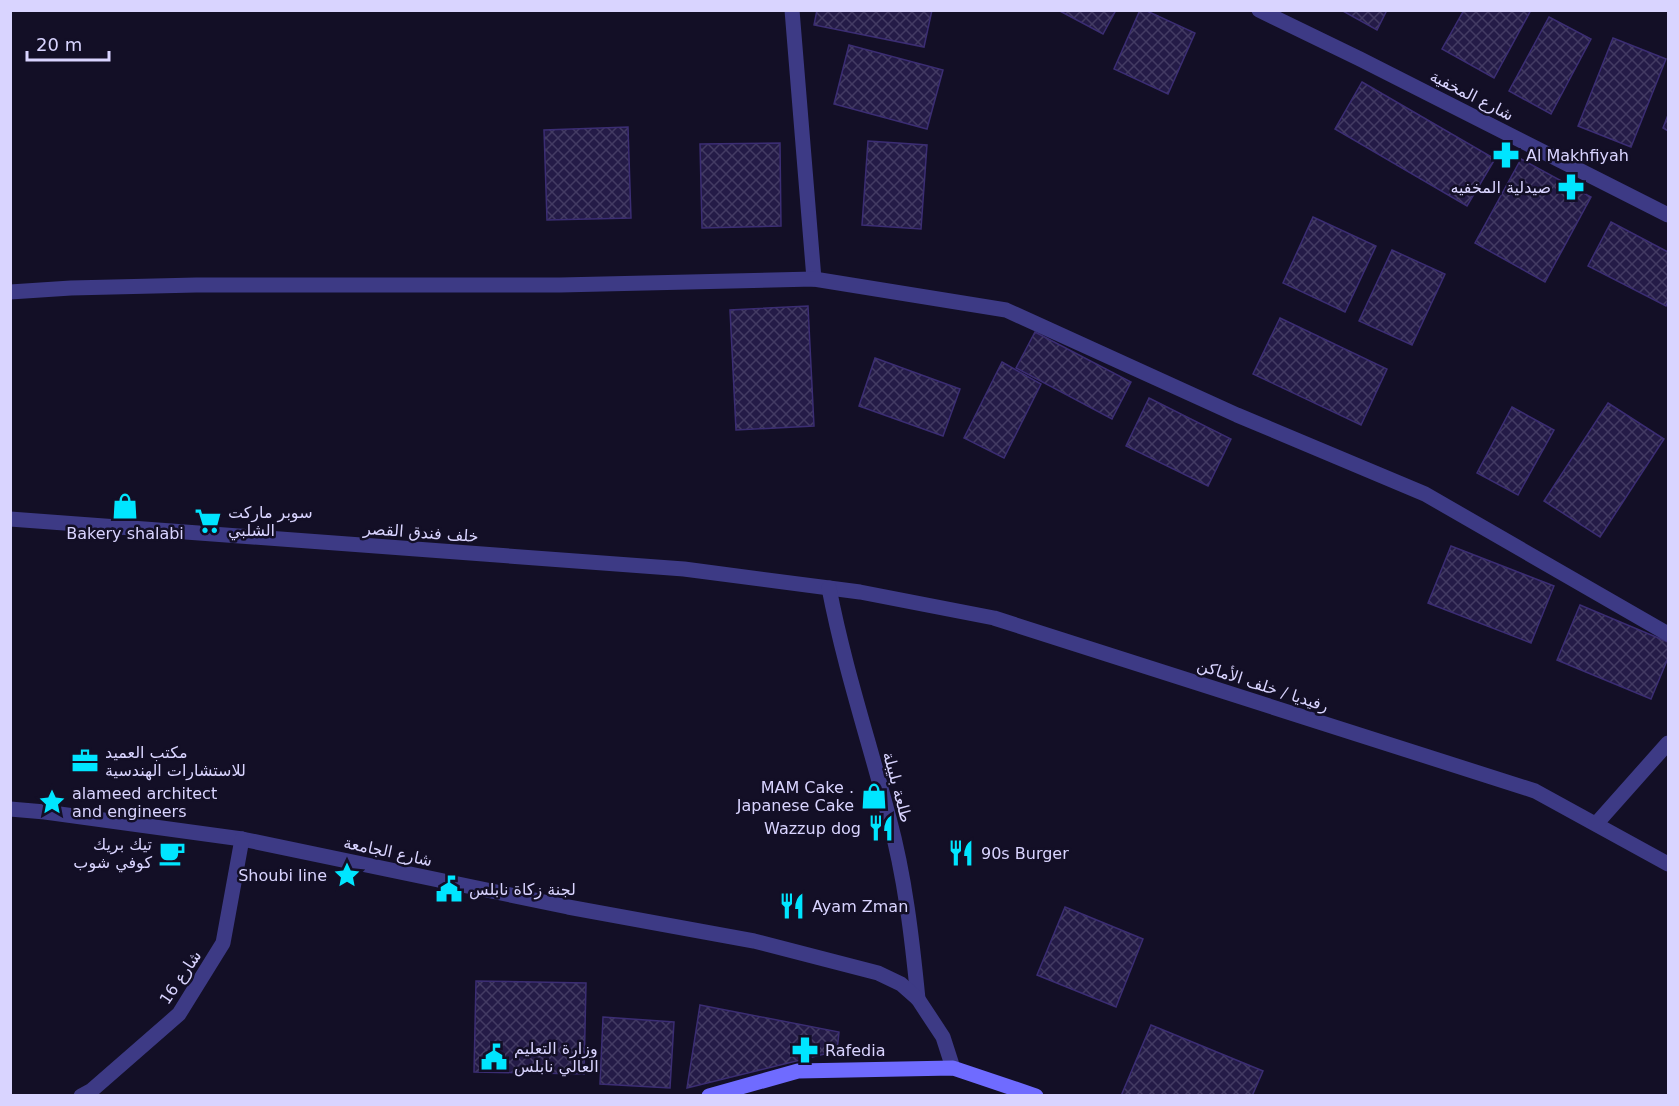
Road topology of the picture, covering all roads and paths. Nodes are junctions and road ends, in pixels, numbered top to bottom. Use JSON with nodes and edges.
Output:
{"nodes":[{"id":1,"x":792,"y":10,"type":"edge"},
{"id":2,"x":1259,"y":10,"type":"edge"},
{"id":3,"x":1668,"y":215,"type":"edge"},
{"id":4,"x":814,"y":279,"type":"junction"},
{"id":5,"x":10,"y":292,"type":"edge"},
{"id":6,"x":10,"y":519,"type":"edge"},
{"id":7,"x":829,"y":588,"type":"junction"},
{"id":8,"x":1668,"y":634,"type":"edge"},
{"id":9,"x":1668,"y":743,"type":"edge"},
{"id":10,"x":10,"y":809,"type":"edge"},
{"id":11,"x":1596,"y":824,"type":"junction"},
{"id":12,"x":242,"y":839,"type":"junction"},
{"id":13,"x":1668,"y":864,"type":"edge"},
{"id":14,"x":918,"y":999,"type":"junction"},
{"id":15,"x":953,"y":1068,"type":"junction"},
{"id":16,"x":81,"y":1095,"type":"edge"},
{"id":17,"x":709,"y":1095,"type":"edge"},
{"id":18,"x":1036,"y":1095,"type":"edge"}],
"edges":[{"from":1,"to":4,"type":"street"},
{"from":2,"to":3,"type":"street","name":"شارع المخفية"},
{"from":4,"to":5,"type":"street"},
{"from":4,"to":8,"type":"street"},
{"from":6,"to":7,"type":"street","name":"خلف فندق القصر"},
{"from":7,"to":11,"type":"street","name":"رفيديا / خلف الأماكن"},
{"from":7,"to":14,"type":"street","name":"طلعة بليبلة"},
{"from":9,"to":11,"type":"street"},
{"from":10,"to":12,"type":"street","name":"شارع الجامعة"},
{"from":11,"to":13,"type":"street","name":"رفيديا / خلف الأماكن"},
{"from":12,"to":14,"type":"street","name":"شارع الجامعة"},
{"from":12,"to":16,"type":"street","name":"شارع 16"},
{"from":14,"to":15,"type":"street","name":"شارع الجامعة"},
{"from":15,"to":17,"type":"main road"},
{"from":15,"to":18,"type":"main road"}]}
